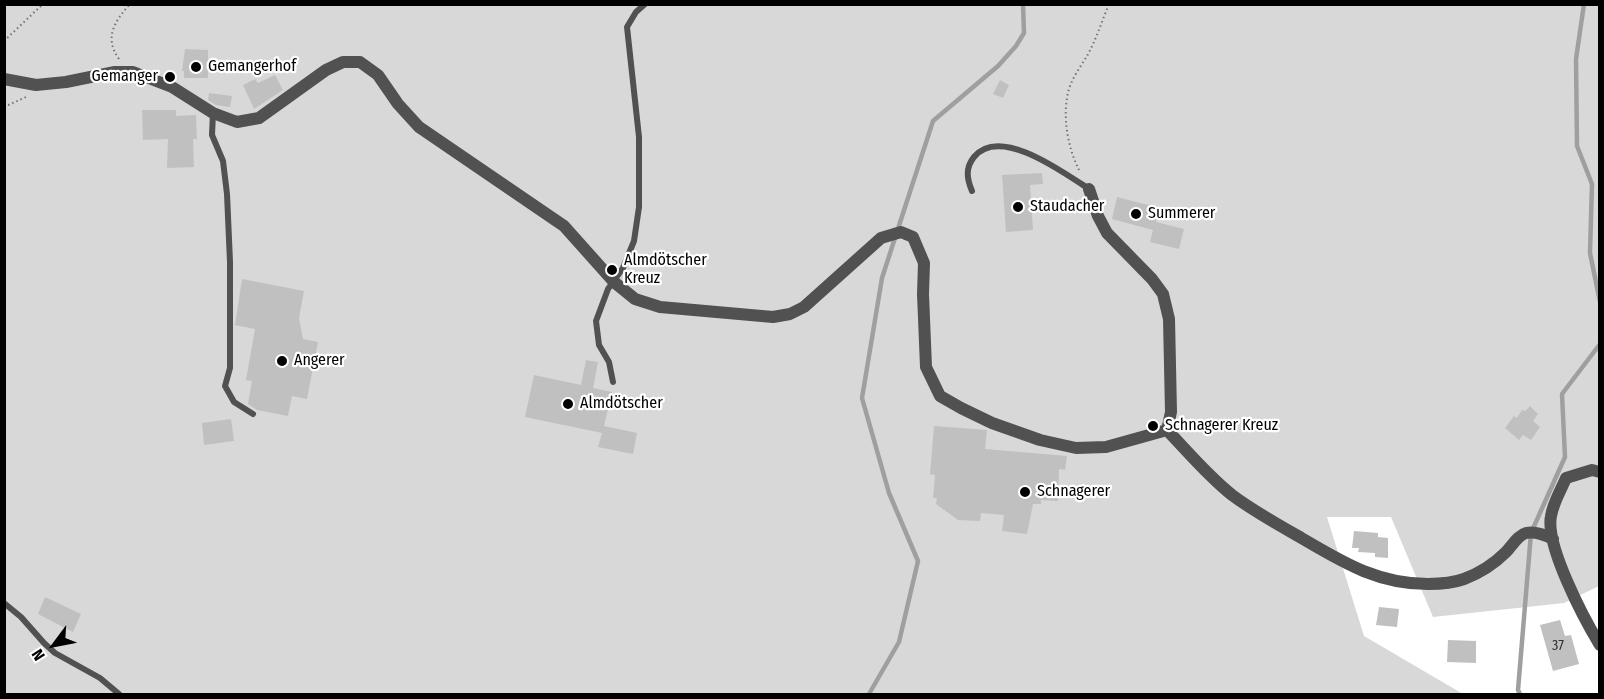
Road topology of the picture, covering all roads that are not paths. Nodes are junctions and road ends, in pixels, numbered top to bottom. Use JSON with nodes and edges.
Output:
{"nodes":[{"id":1,"x":645,"y":4,"type":"edge"},
{"id":2,"x":4,"y":80,"type":"edge"},
{"id":3,"x":213,"y":113,"type":"junction"},
{"id":4,"x":1089,"y":189,"type":"joint"},
{"id":5,"x":972,"y":191,"type":"dead end"},
{"id":6,"x":614,"y":282,"type":"junction"},
{"id":7,"x":613,"y":382,"type":"dead end"},
{"id":8,"x":253,"y":414,"type":"dead end"},
{"id":9,"x":1167,"y":430,"type":"junction"},
{"id":10,"x":1599,"y":471,"type":"edge"},
{"id":11,"x":1547,"y":536,"type":"junction"},
{"id":12,"x":4,"y":603,"type":"edge"},
{"id":13,"x":1599,"y":645,"type":"edge"},
{"id":14,"x":119,"y":694,"type":"edge"}],
"edges":[{"from":1,"to":6,"type":"lane"},
{"from":2,"to":3,"type":"street"},
{"from":3,"to":6,"type":"street"},
{"from":3,"to":8,"type":"lane"},
{"from":4,"to":5,"type":"lane"},
{"from":4,"to":9,"type":"street"},
{"from":6,"to":7,"type":"lane"},
{"from":6,"to":9,"type":"street"},
{"from":9,"to":11,"type":"street"},
{"from":10,"to":11,"type":"street"},
{"from":11,"to":13,"type":"street"},
{"from":12,"to":14,"type":"lane"}]}
